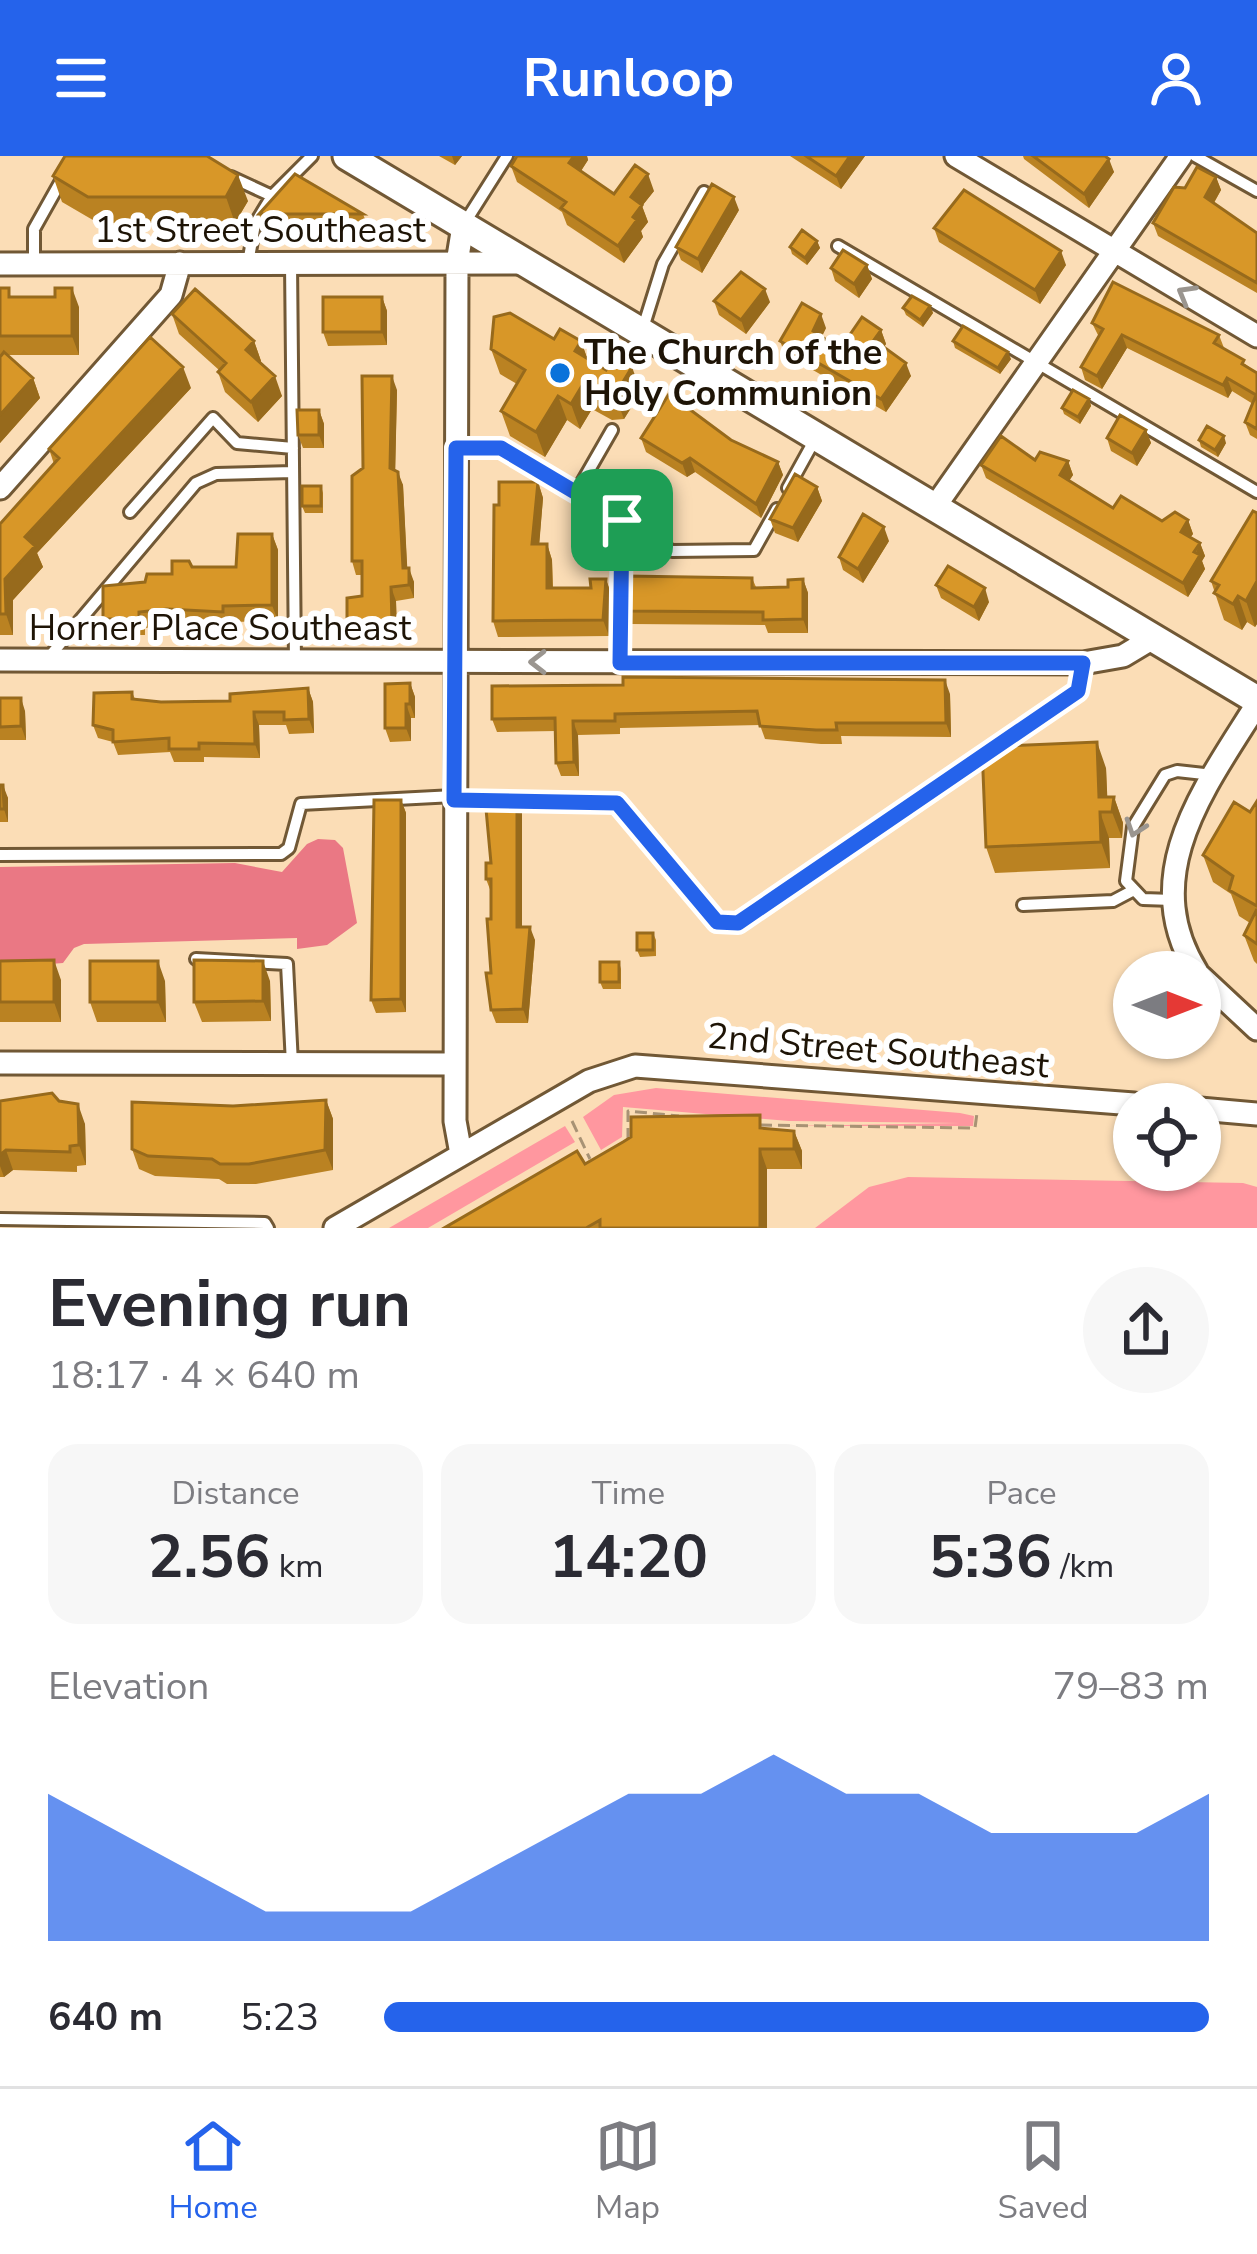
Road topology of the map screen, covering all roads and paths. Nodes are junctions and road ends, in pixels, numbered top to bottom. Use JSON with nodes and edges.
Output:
{"nodes":[{"id":1,"x":75,"y":156,"type":"edge"},
{"id":2,"x":312,"y":156,"type":"edge"},
{"id":3,"x":347,"y":156,"type":"edge"},
{"id":4,"x":507,"y":156,"type":"edge"},
{"id":5,"x":1181,"y":156,"type":"edge"},
{"id":6,"x":1195,"y":156,"type":"edge"},
{"id":7,"x":970,"y":160,"type":"edge"},
{"id":8,"x":218,"y":169,"type":"edge"},
{"id":9,"x":1257,"y":191,"type":"edge"},
{"id":10,"x":704,"y":192,"type":"edge"},
{"id":11,"x":272,"y":196,"type":"junction"},
{"id":12,"x":463,"y":226,"type":"junction"},
{"id":13,"x":838,"y":246,"type":"dead end"},
{"id":14,"x":1114,"y":252,"type":"junction"},
{"id":15,"x":521,"y":262,"type":"junction"},
{"id":16,"x":180,"y":263,"type":"junction"},
{"id":17,"x":248,"y":263,"type":"junction"},
{"id":18,"x":291,"y":263,"type":"junction"},
{"id":19,"x":457,"y":263,"type":"junction"},
{"id":20,"x":0,"y":264,"type":"edge"},
{"id":21,"x":34,"y":264,"type":"junction"},
{"id":22,"x":641,"y":331,"type":"junction"},
{"id":23,"x":1257,"y":336,"type":"edge"},
{"id":24,"x":1038,"y":361,"type":"junction"},
{"id":25,"x":612,"y":430,"type":"dead end"},
{"id":26,"x":816,"y":438,"type":"junction"},
{"id":27,"x":293,"y":448,"type":"junction"},
{"id":28,"x":456,"y":448,"type":"junction"},
{"id":29,"x":293,"y":472,"type":"junction"},
{"id":30,"x":0,"y":488,"type":"edge"},
{"id":31,"x":577,"y":491,"type":"junction"},
{"id":32,"x":1257,"y":492,"type":"edge"},
{"id":33,"x":934,"y":508,"type":"junction"},
{"id":34,"x":130,"y":512,"type":"dead end"},
{"id":35,"x":622,"y":520,"type":"junction"},
{"id":36,"x":1153,"y":638,"type":"junction"},
{"id":37,"x":0,"y":660,"type":"edge"},
{"id":38,"x":46,"y":661,"type":"junction"},
{"id":39,"x":295,"y":662,"type":"junction"},
{"id":40,"x":455,"y":662,"type":"junction"},
{"id":41,"x":620,"y":663,"type":"junction"},
{"id":42,"x":1083,"y":663,"type":"junction"},
{"id":43,"x":1257,"y":702,"type":"edge"},
{"id":44,"x":1213,"y":776,"type":"junction"},
{"id":45,"x":454,"y":798,"type":"junction"},
{"id":46,"x":0,"y":855,"type":"edge"},
{"id":47,"x":1132,"y":891,"type":"junction"},
{"id":48,"x":1172,"y":900,"type":"junction"},
{"id":49,"x":1023,"y":905,"type":"dead end"},
{"id":50,"x":1186,"y":951,"type":"edge"},
{"id":51,"x":196,"y":958,"type":"edge"},
{"id":52,"x":1221,"y":995,"type":"edge"},
{"id":53,"x":1257,"y":1029,"type":"edge"},
{"id":54,"x":0,"y":1063,"type":"edge"},
{"id":55,"x":292,"y":1064,"type":"junction"},
{"id":56,"x":454,"y":1064,"type":"junction"},
{"id":57,"x":1113,"y":1102,"type":"edge"},
{"id":58,"x":1221,"y":1111,"type":"edge"},
{"id":59,"x":977,"y":1113,"type":"dead end"},
{"id":60,"x":1257,"y":1114,"type":"edge"},
{"id":61,"x":700,"y":1118,"type":"edge"},
{"id":62,"x":572,"y":1121,"type":"dead end"},
{"id":63,"x":747,"y":1124,"type":"edge"},
{"id":64,"x":461,"y":1154,"type":"junction"},
{"id":65,"x":628,"y":1156,"type":"edge"},
{"id":66,"x":597,"y":1164,"type":"edge"},
{"id":67,"x":0,"y":1219,"type":"edge"},
{"id":68,"x":268,"y":1228,"type":"edge"},
{"id":69,"x":334,"y":1228,"type":"edge"}],
"edges":[{"from":1,"to":21,"type":"lane"},
{"from":2,"to":11,"type":"lane"},
{"from":3,"to":12,"type":"main road"},
{"from":4,"to":12,"type":"lane"},
{"from":5,"to":14,"type":"street"},
{"from":6,"to":9,"type":"lane"},
{"from":7,"to":14,"type":"street"},
{"from":8,"to":11,"type":"lane"},
{"from":10,"to":22,"type":"lane"},
{"from":11,"to":17,"type":"lane"},
{"from":12,"to":15,"type":"main road"},
{"from":12,"to":19,"type":"street"},
{"from":13,"to":24,"type":"lane"},
{"from":23,"to":14,"type":"street","one_way":true},
{"from":14,"to":24,"type":"street"},
{"from":15,"to":19,"type":"street","name":"1st Street Southeast"},
{"from":15,"to":22,"type":"main road"},
{"from":16,"to":17,"type":"street","name":"1st Street Southeast"},
{"from":16,"to":21,"type":"street","name":"1st Street Southeast"},
{"from":16,"to":30,"type":"street"},
{"from":17,"to":18,"type":"street","name":"1st Street Southeast"},
{"from":18,"to":19,"type":"street","name":"1st Street Southeast"},
{"from":18,"to":27,"type":"lane"},
{"from":19,"to":28,"type":"street"},
{"from":20,"to":21,"type":"street","name":"1st Street Southeast"},
{"from":22,"to":26,"type":"main road"},
{"from":24,"to":32,"type":"lane"},
{"from":24,"to":33,"type":"street"},
{"from":25,"to":31,"type":"lane"},
{"from":26,"to":33,"type":"main road"},
{"from":26,"to":35,"type":"lane"},
{"from":27,"to":29,"type":"lane"},
{"from":27,"to":34,"type":"lane"},
{"from":28,"to":31,"type":"lane"},
{"from":28,"to":40,"type":"street"},
{"from":29,"to":38,"type":"lane"},
{"from":29,"to":39,"type":"lane"},
{"from":31,"to":35,"type":"lane"},
{"from":33,"to":36,"type":"main road"},
{"from":35,"to":41,"type":"lane"},
{"from":36,"to":42,"type":"street","name":"Horner Place Southeast"},
{"from":36,"to":43,"type":"main road"},
{"from":37,"to":38,"type":"street","name":"Horner Place Southeast"},
{"from":38,"to":39,"type":"street","name":"Horner Place Southeast"},
{"from":39,"to":40,"type":"street","name":"Horner Place Southeast"},
{"from":41,"to":40,"type":"street","name":"Horner Place Southeast","one_way":true},
{"from":40,"to":45,"type":"street"},
{"from":41,"to":42,"type":"street","name":"Horner Place Southeast"},
{"from":42,"to":45,"type":"lane"},
{"from":43,"to":44,"type":"street"},
{"from":44,"to":47,"type":"lane","one_way":true},
{"from":44,"to":48,"type":"street"},
{"from":45,"to":46,"type":"lane"},
{"from":45,"to":56,"type":"street"},
{"from":47,"to":48,"type":"lane"},
{"from":47,"to":49,"type":"lane"},
{"from":48,"to":50,"type":"street"},
{"from":51,"to":55,"type":"lane"},
{"from":52,"to":53,"type":"street"},
{"from":54,"to":55,"type":"street"},
{"from":55,"to":56,"type":"street"},
{"from":56,"to":64,"type":"street"},
{"from":57,"to":64,"type":"street","name":"2nd Street Southeast"},
{"from":58,"to":60,"type":"street"},
{"from":59,"to":63,"type":"path"},
{"from":61,"to":65,"type":"path"},
{"from":62,"to":66,"type":"path"},
{"from":64,"to":69,"type":"street"},
{"from":67,"to":68,"type":"lane"}]}
